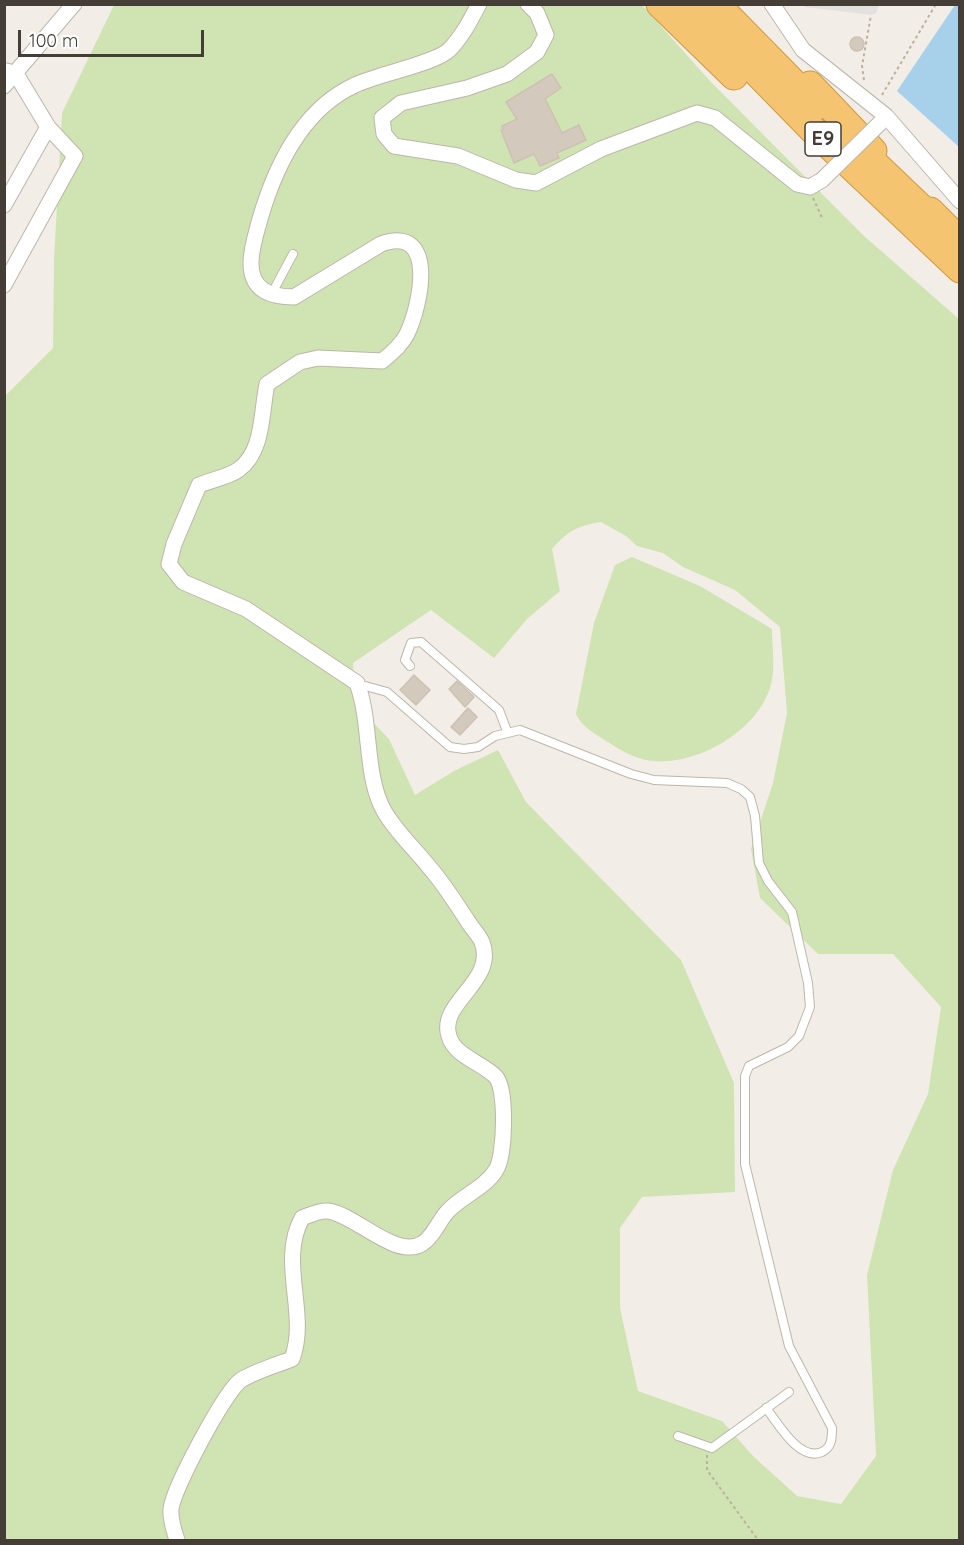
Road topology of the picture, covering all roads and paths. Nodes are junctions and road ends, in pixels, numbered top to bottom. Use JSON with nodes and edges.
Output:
{"nodes":[{"id":1,"x":74,"y":4,"type":"edge"},
{"id":2,"x":479,"y":4,"type":"edge"},
{"id":3,"x":528,"y":4,"type":"edge"},
{"id":4,"x":660,"y":4,"type":"edge"},
{"id":5,"x":690,"y":4,"type":"edge"},
{"id":6,"x":716,"y":4,"type":"edge"},
{"id":7,"x":741,"y":4,"type":"edge"},
{"id":8,"x":772,"y":4,"type":"edge"},
{"id":9,"x":936,"y":4,"type":"edge"},
{"id":10,"x":871,"y":15,"type":"dead end"},
{"id":11,"x":862,"y":66,"type":"dead end"},
{"id":12,"x":10,"y":74,"type":"edge"},
{"id":13,"x":4,"y":86,"type":"edge"},
{"id":14,"x":880,"y":116,"type":"junction"},
{"id":15,"x":48,"y":128,"type":"junction"},
{"id":16,"x":863,"y":179,"type":"junction"},
{"id":17,"x":812,"y":195,"type":"dead end"},
{"id":18,"x":960,"y":201,"type":"edge"},
{"id":19,"x":4,"y":205,"type":"edge"},
{"id":20,"x":824,"y":220,"type":"dead end"},
{"id":21,"x":960,"y":243,"type":"edge"},
{"id":22,"x":293,"y":254,"type":"dead end"},
{"id":23,"x":8,"y":269,"type":"edge"},
{"id":24,"x":960,"y":269,"type":"edge"},
{"id":25,"x":4,"y":285,"type":"edge"},
{"id":26,"x":271,"y":296,"type":"junction"},
{"id":27,"x":410,"y":666,"type":"dead end"},
{"id":28,"x":357,"y":683,"type":"junction"},
{"id":29,"x":507,"y":731,"type":"junction"},
{"id":30,"x":789,"y":1392,"type":"dead end"},
{"id":31,"x":766,"y":1408,"type":"junction"},
{"id":32,"x":678,"y":1436,"type":"dead end"},
{"id":33,"x":712,"y":1448,"type":"junction"},
{"id":34,"x":177,"y":1540,"type":"edge"},
{"id":35,"x":758,"y":1540,"type":"edge"}],
"edges":[{"from":1,"to":12,"type":"street"},
{"from":2,"to":26,"type":"street"},
{"from":3,"to":14,"type":"street","bridge":true},
{"from":4,"to":16,"type":"highway"},
{"from":5,"to":16,"type":"highway","number":"E9"},
{"from":6,"to":21,"type":"highway","number":"E9"},
{"from":7,"to":21,"type":"highway"},
{"from":8,"to":14,"type":"street"},
{"from":9,"to":14,"type":"path"},
{"from":10,"to":11,"type":"path"},
{"from":12,"to":13,"type":"street"},
{"from":12,"to":15,"type":"street"},
{"from":14,"to":18,"type":"street"},
{"from":15,"to":19,"type":"street"},
{"from":15,"to":23,"type":"street"},
{"from":16,"to":24,"type":"highway","number":"E9"},
{"from":17,"to":20,"type":"path"},
{"from":22,"to":26,"type":"lane"},
{"from":23,"to":25,"type":"street"},
{"from":26,"to":28,"type":"street"},
{"from":27,"to":29,"type":"lane"},
{"from":28,"to":29,"type":"lane"},
{"from":28,"to":34,"type":"street"},
{"from":29,"to":31,"type":"lane"},
{"from":30,"to":31,"type":"lane"},
{"from":31,"to":33,"type":"lane"},
{"from":32,"to":33,"type":"lane"},
{"from":33,"to":35,"type":"path"}]}
